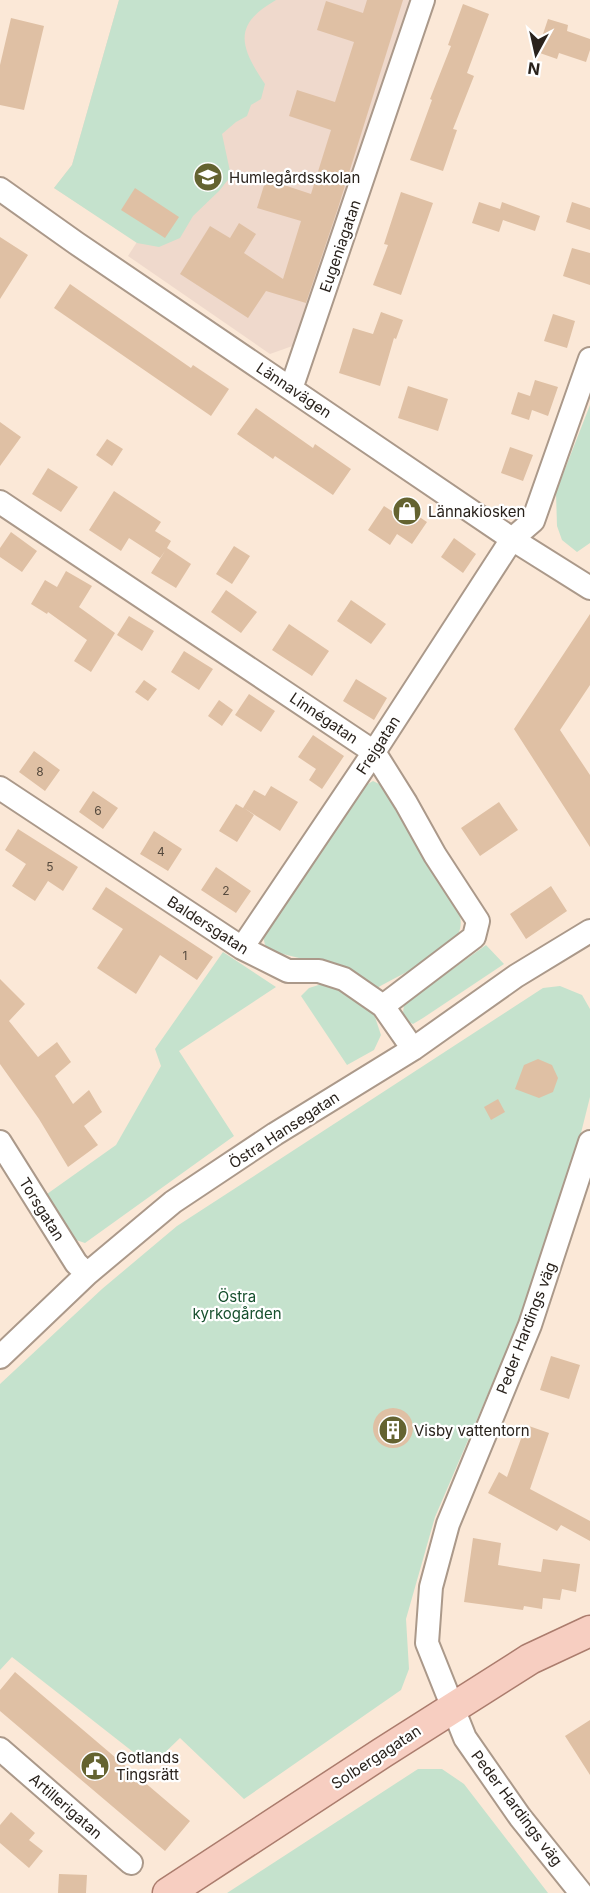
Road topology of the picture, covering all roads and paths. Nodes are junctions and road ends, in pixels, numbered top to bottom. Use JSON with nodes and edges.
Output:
{"nodes":[{"id":1,"x":423,"y":0,"type":"edge"},
{"id":2,"x":0,"y":189,"type":"edge"},
{"id":3,"x":590,"y":359,"type":"edge"},
{"id":4,"x":291,"y":389,"type":"junction"},
{"id":5,"x":0,"y":502,"type":"edge"},
{"id":6,"x":512,"y":539,"type":"junction"},
{"id":7,"x":590,"y":588,"type":"edge"},
{"id":8,"x":374,"y":752,"type":"junction"},
{"id":9,"x":0,"y":788,"type":"edge"},
{"id":10,"x":589,"y":933,"type":"edge"},
{"id":11,"x":242,"y":948,"type":"junction"},
{"id":12,"x":383,"y":1006,"type":"junction"},
{"id":13,"x":413,"y":1049,"type":"junction"},
{"id":14,"x":0,"y":1142,"type":"edge"},
{"id":15,"x":590,"y":1142,"type":"edge"},
{"id":16,"x":87,"y":1274,"type":"junction"},
{"id":17,"x":0,"y":1357,"type":"edge"},
{"id":18,"x":590,"y":1631,"type":"edge"},
{"id":19,"x":452,"y":1707,"type":"junction"},
{"id":20,"x":0,"y":1749,"type":"edge"},
{"id":21,"x":131,"y":1863,"type":"dead end"},
{"id":22,"x":168,"y":1893,"type":"edge"},
{"id":23,"x":582,"y":1893,"type":"edge"}],
"edges":[{"from":1,"to":4,"type":"street","name":"Eugeniagatan"},
{"from":2,"to":4,"type":"street","name":"Lännavägen"},
{"from":3,"to":6,"type":"street","name":"Frejgatan"},
{"from":4,"to":6,"type":"street","name":"Lännavägen"},
{"from":5,"to":8,"type":"street","name":"Linnégatan"},
{"from":6,"to":7,"type":"street","name":"Lännavägen"},
{"from":6,"to":8,"type":"street","name":"Frejgatan"},
{"from":8,"to":11,"type":"street","name":"Frejgatan"},
{"from":8,"to":12,"type":"street","name":"Linnégatan"},
{"from":9,"to":11,"type":"street","name":"Baldersgatan"},
{"from":10,"to":13,"type":"street","name":"Östra Hansegatan"},
{"from":11,"to":12,"type":"street","name":"Baldersgatan"},
{"from":12,"to":13,"type":"street","name":"Baldersgatan"},
{"from":13,"to":16,"type":"street","name":"Östra Hansegatan"},
{"from":14,"to":16,"type":"street","name":"Torsgatan"},
{"from":15,"to":19,"type":"street","name":"Peder Hardings väg"},
{"from":16,"to":17,"type":"street","name":"Östra Hansegatan"},
{"from":18,"to":19,"type":"main road","name":"Solbergagatan"},
{"from":19,"to":22,"type":"main road","name":"Solbergagatan"},
{"from":19,"to":23,"type":"street","name":"Peder Hardings väg"},
{"from":20,"to":21,"type":"street","name":"Artillerigatan"}]}
